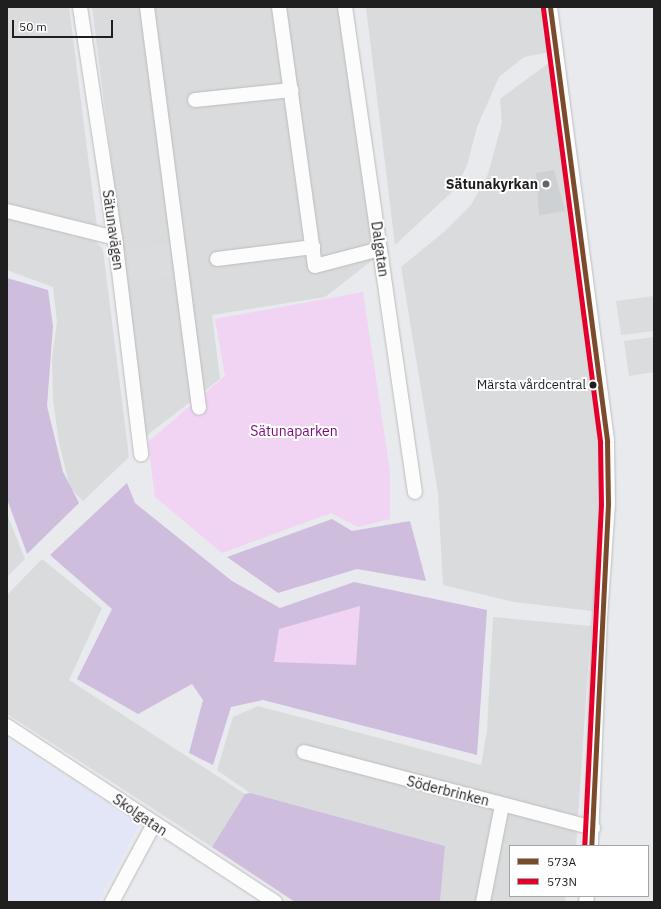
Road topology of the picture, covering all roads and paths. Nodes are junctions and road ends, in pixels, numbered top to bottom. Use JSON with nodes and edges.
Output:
{"nodes":[{"id":1,"x":80,"y":7,"type":"edge"},
{"id":2,"x":147,"y":7,"type":"edge"},
{"id":3,"x":279,"y":7,"type":"edge"},
{"id":4,"x":345,"y":7,"type":"edge"},
{"id":5,"x":550,"y":7,"type":"edge"},
{"id":6,"x":291,"y":90,"type":"junction"},
{"id":7,"x":195,"y":100,"type":"dead end"},
{"id":8,"x":7,"y":211,"type":"edge"},
{"id":9,"x":115,"y":238,"type":"junction"},
{"id":10,"x":313,"y":247,"type":"junction"},
{"id":11,"x":380,"y":250,"type":"junction"},
{"id":12,"x":217,"y":259,"type":"dead end"},
{"id":13,"x":199,"y":408,"type":"dead end"},
{"id":14,"x":141,"y":454,"type":"dead end"},
{"id":15,"x":415,"y":492,"type":"dead end"},
{"id":16,"x":7,"y":726,"type":"edge"},
{"id":17,"x":304,"y":752,"type":"dead end"},
{"id":18,"x":502,"y":805,"type":"junction"},
{"id":19,"x":154,"y":824,"type":"junction"},
{"id":20,"x":593,"y":828,"type":"junction"},
{"id":21,"x":592,"y":845,"type":"edge"},
{"id":22,"x":112,"y":902,"type":"edge"},
{"id":23,"x":275,"y":902,"type":"edge"},
{"id":24,"x":483,"y":902,"type":"edge"}],
"edges":[{"from":1,"to":9,"type":"street","name":"Sätunavägen"},
{"from":2,"to":13,"type":"street"},
{"from":3,"to":6,"type":"street"},
{"from":4,"to":11,"type":"street","name":"Dalgatan"},
{"from":5,"to":20,"type":"street"},
{"from":6,"to":7,"type":"street"},
{"from":6,"to":10,"type":"street"},
{"from":8,"to":9,"type":"street"},
{"from":9,"to":14,"type":"street","name":"Sätunavägen"},
{"from":10,"to":11,"type":"street"},
{"from":10,"to":12,"type":"street"},
{"from":11,"to":15,"type":"street","name":"Dalgatan"},
{"from":16,"to":19,"type":"street","name":"Skolgatan"},
{"from":17,"to":18,"type":"street","name":"Söderbrinken"},
{"from":18,"to":20,"type":"street","name":"Söderbrinken"},
{"from":18,"to":24,"type":"street"},
{"from":19,"to":22,"type":"street"},
{"from":19,"to":23,"type":"street","name":"Skolgatan"},
{"from":20,"to":21,"type":"street"}]}
